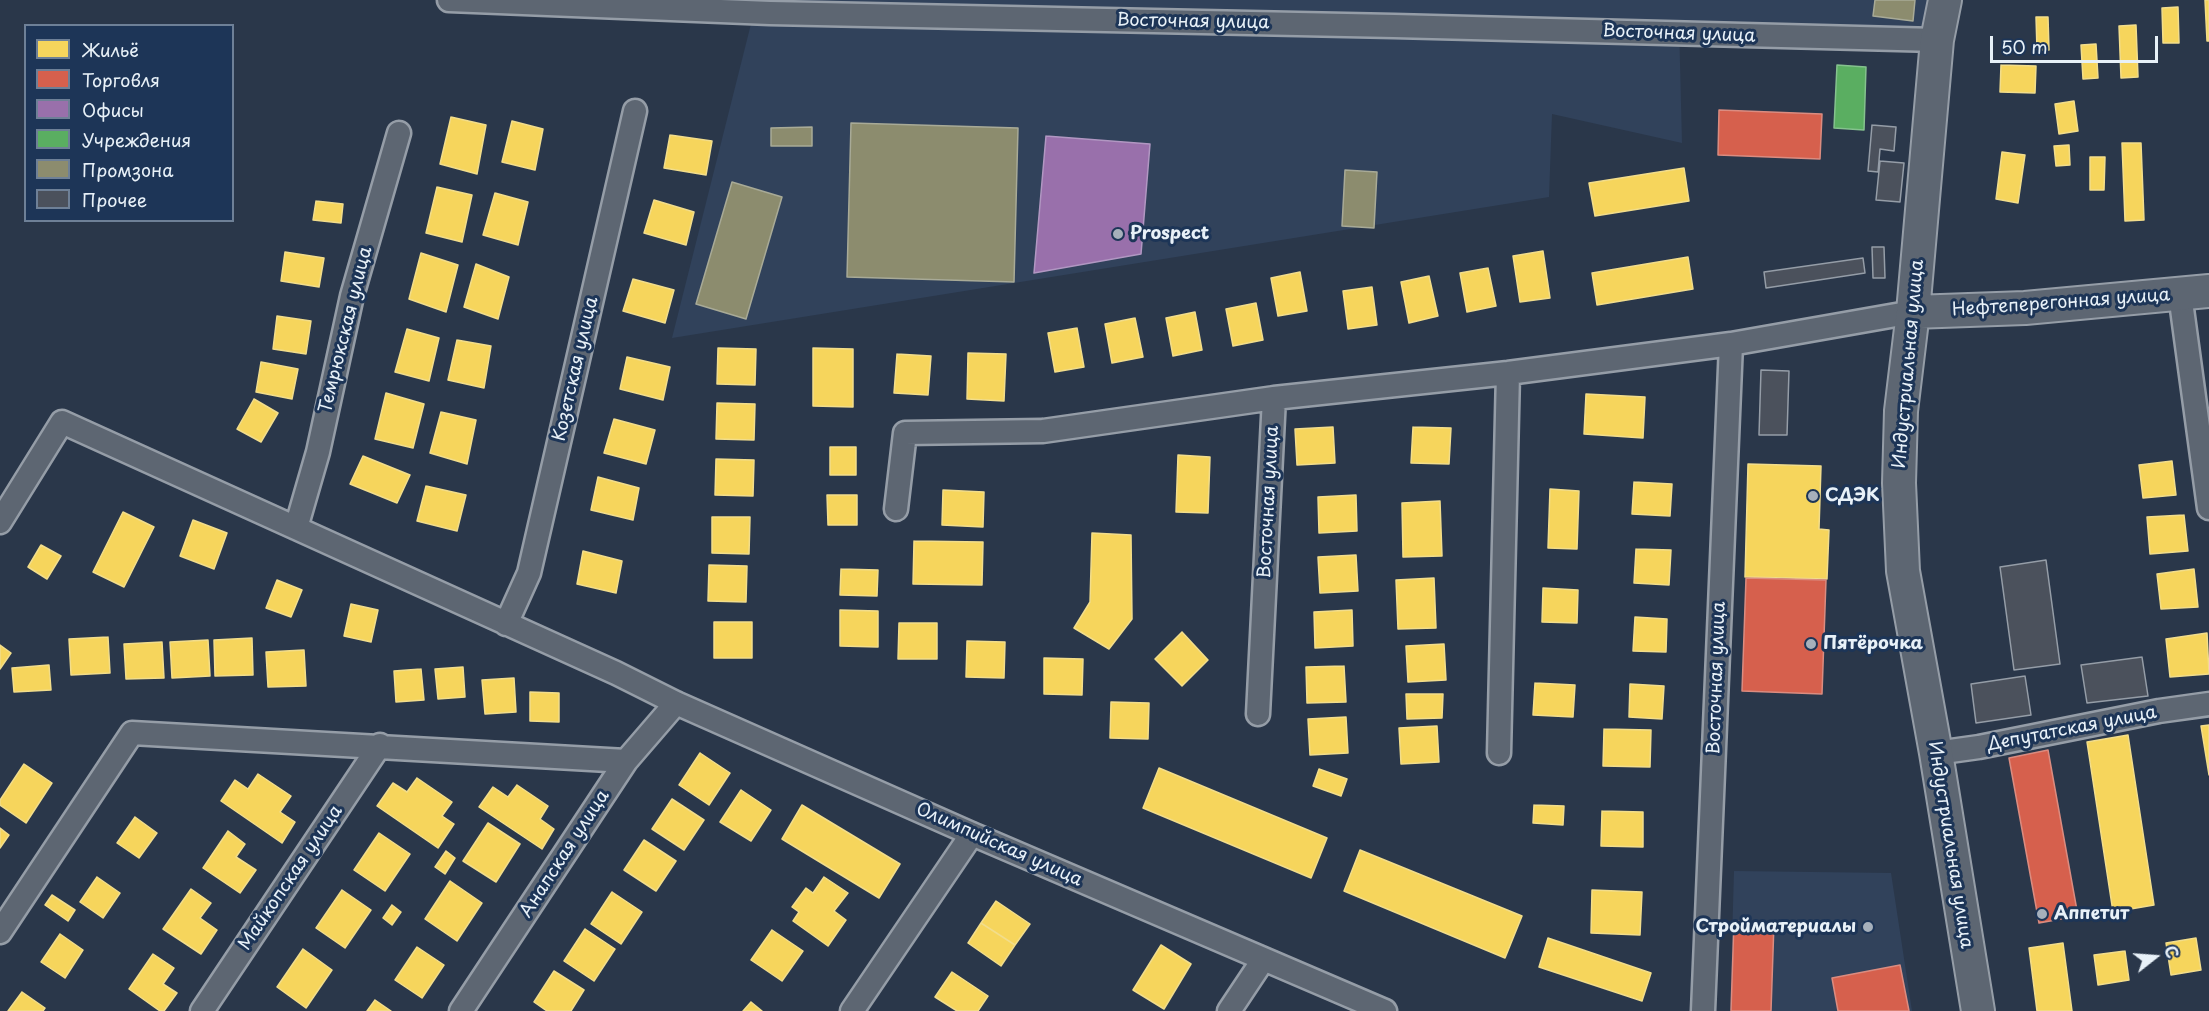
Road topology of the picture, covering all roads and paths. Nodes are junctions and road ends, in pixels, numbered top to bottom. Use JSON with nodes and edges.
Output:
{"nodes":[{"id":1,"x":449,"y":0,"type":"edge"},
{"id":2,"x":1945,"y":0,"type":"edge"},
{"id":3,"x":772,"y":6,"type":"edge"},
{"id":4,"x":1937,"y":40,"type":"junction"},
{"id":5,"x":635,"y":111,"type":"dead end"},
{"id":6,"x":399,"y":133,"type":"dead end"},
{"id":7,"x":2195,"y":293,"type":"edge"},
{"id":8,"x":1913,"y":312,"type":"junction"},
{"id":9,"x":1731,"y":344,"type":"junction"},
{"id":10,"x":1508,"y":373,"type":"junction"},
{"id":11,"x":1274,"y":398,"type":"junction"},
{"id":12,"x":896,"y":508,"type":"dead end"},
{"id":13,"x":2209,"y":508,"type":"edge"},
{"id":14,"x":0,"y":522,"type":"edge"},
{"id":15,"x":296,"y":528,"type":"junction"},
{"id":16,"x":506,"y":624,"type":"junction"},
{"id":17,"x":676,"y":702,"type":"junction"},
{"id":18,"x":2209,"y":704,"type":"edge"},
{"id":19,"x":1258,"y":714,"type":"dead end"},
{"id":20,"x":380,"y":745,"type":"junction"},
{"id":21,"x":1499,"y":753,"type":"dead end"},
{"id":22,"x":1936,"y":753,"type":"junction"},
{"id":23,"x":626,"y":761,"type":"junction"},
{"id":24,"x":972,"y":834,"type":"junction"},
{"id":25,"x":0,"y":932,"type":"edge"},
{"id":26,"x":1263,"y":960,"type":"junction"},
{"id":27,"x":202,"y":1011,"type":"edge"},
{"id":28,"x":461,"y":1011,"type":"edge"},
{"id":29,"x":852,"y":1011,"type":"edge"},
{"id":30,"x":1229,"y":1011,"type":"edge"},
{"id":31,"x":1385,"y":1011,"type":"edge"},
{"id":32,"x":1703,"y":1011,"type":"edge"},
{"id":33,"x":1978,"y":1011,"type":"edge"}],
"edges":[{"from":1,"to":3,"type":"street","name":"Восточная улица"},
{"from":2,"to":4,"type":"street","name":"Индустриальная улица"},
{"from":3,"to":4,"type":"street","name":"Восточная улица"},
{"from":4,"to":8,"type":"street","name":"Индустриальная улица"},
{"from":5,"to":16,"type":"street","name":"Козетская улица"},
{"from":6,"to":15,"type":"street","name":"Темрюкская улица"},
{"from":7,"to":8,"type":"street","name":"Нефтеперегонная улица"},
{"from":7,"to":13,"type":"street"},
{"from":8,"to":9,"type":"street","name":"Восточная улица"},
{"from":8,"to":22,"type":"street","name":"Индустриальная улица"},
{"from":9,"to":10,"type":"street","name":"Восточная улица"},
{"from":9,"to":32,"type":"street","name":"Восточная улица"},
{"from":10,"to":11,"type":"street","name":"Восточная улица"},
{"from":10,"to":21,"type":"street"},
{"from":11,"to":12,"type":"street","name":"Восточная улица"},
{"from":11,"to":19,"type":"street","name":"Восточная улица"},
{"from":14,"to":15,"type":"street","name":"Олимпийская улица"},
{"from":15,"to":16,"type":"street","name":"Олимпийская улица"},
{"from":16,"to":17,"type":"street","name":"Олимпийская улица"},
{"from":17,"to":23,"type":"street","name":"Анапская улица"},
{"from":17,"to":24,"type":"street","name":"Олимпийская улица"},
{"from":18,"to":22,"type":"street","name":"Депутатская улица"},
{"from":20,"to":23,"type":"street"},
{"from":20,"to":25,"type":"street"},
{"from":20,"to":27,"type":"street","name":"Майкопская улица"},
{"from":22,"to":33,"type":"street","name":"Индустриальная улица"},
{"from":23,"to":28,"type":"street","name":"Анапская улица"},
{"from":24,"to":26,"type":"street","name":"Олимпийская улица"},
{"from":24,"to":29,"type":"street"},
{"from":26,"to":30,"type":"street"},
{"from":26,"to":31,"type":"street","name":"Олимпийская улица"}]}
